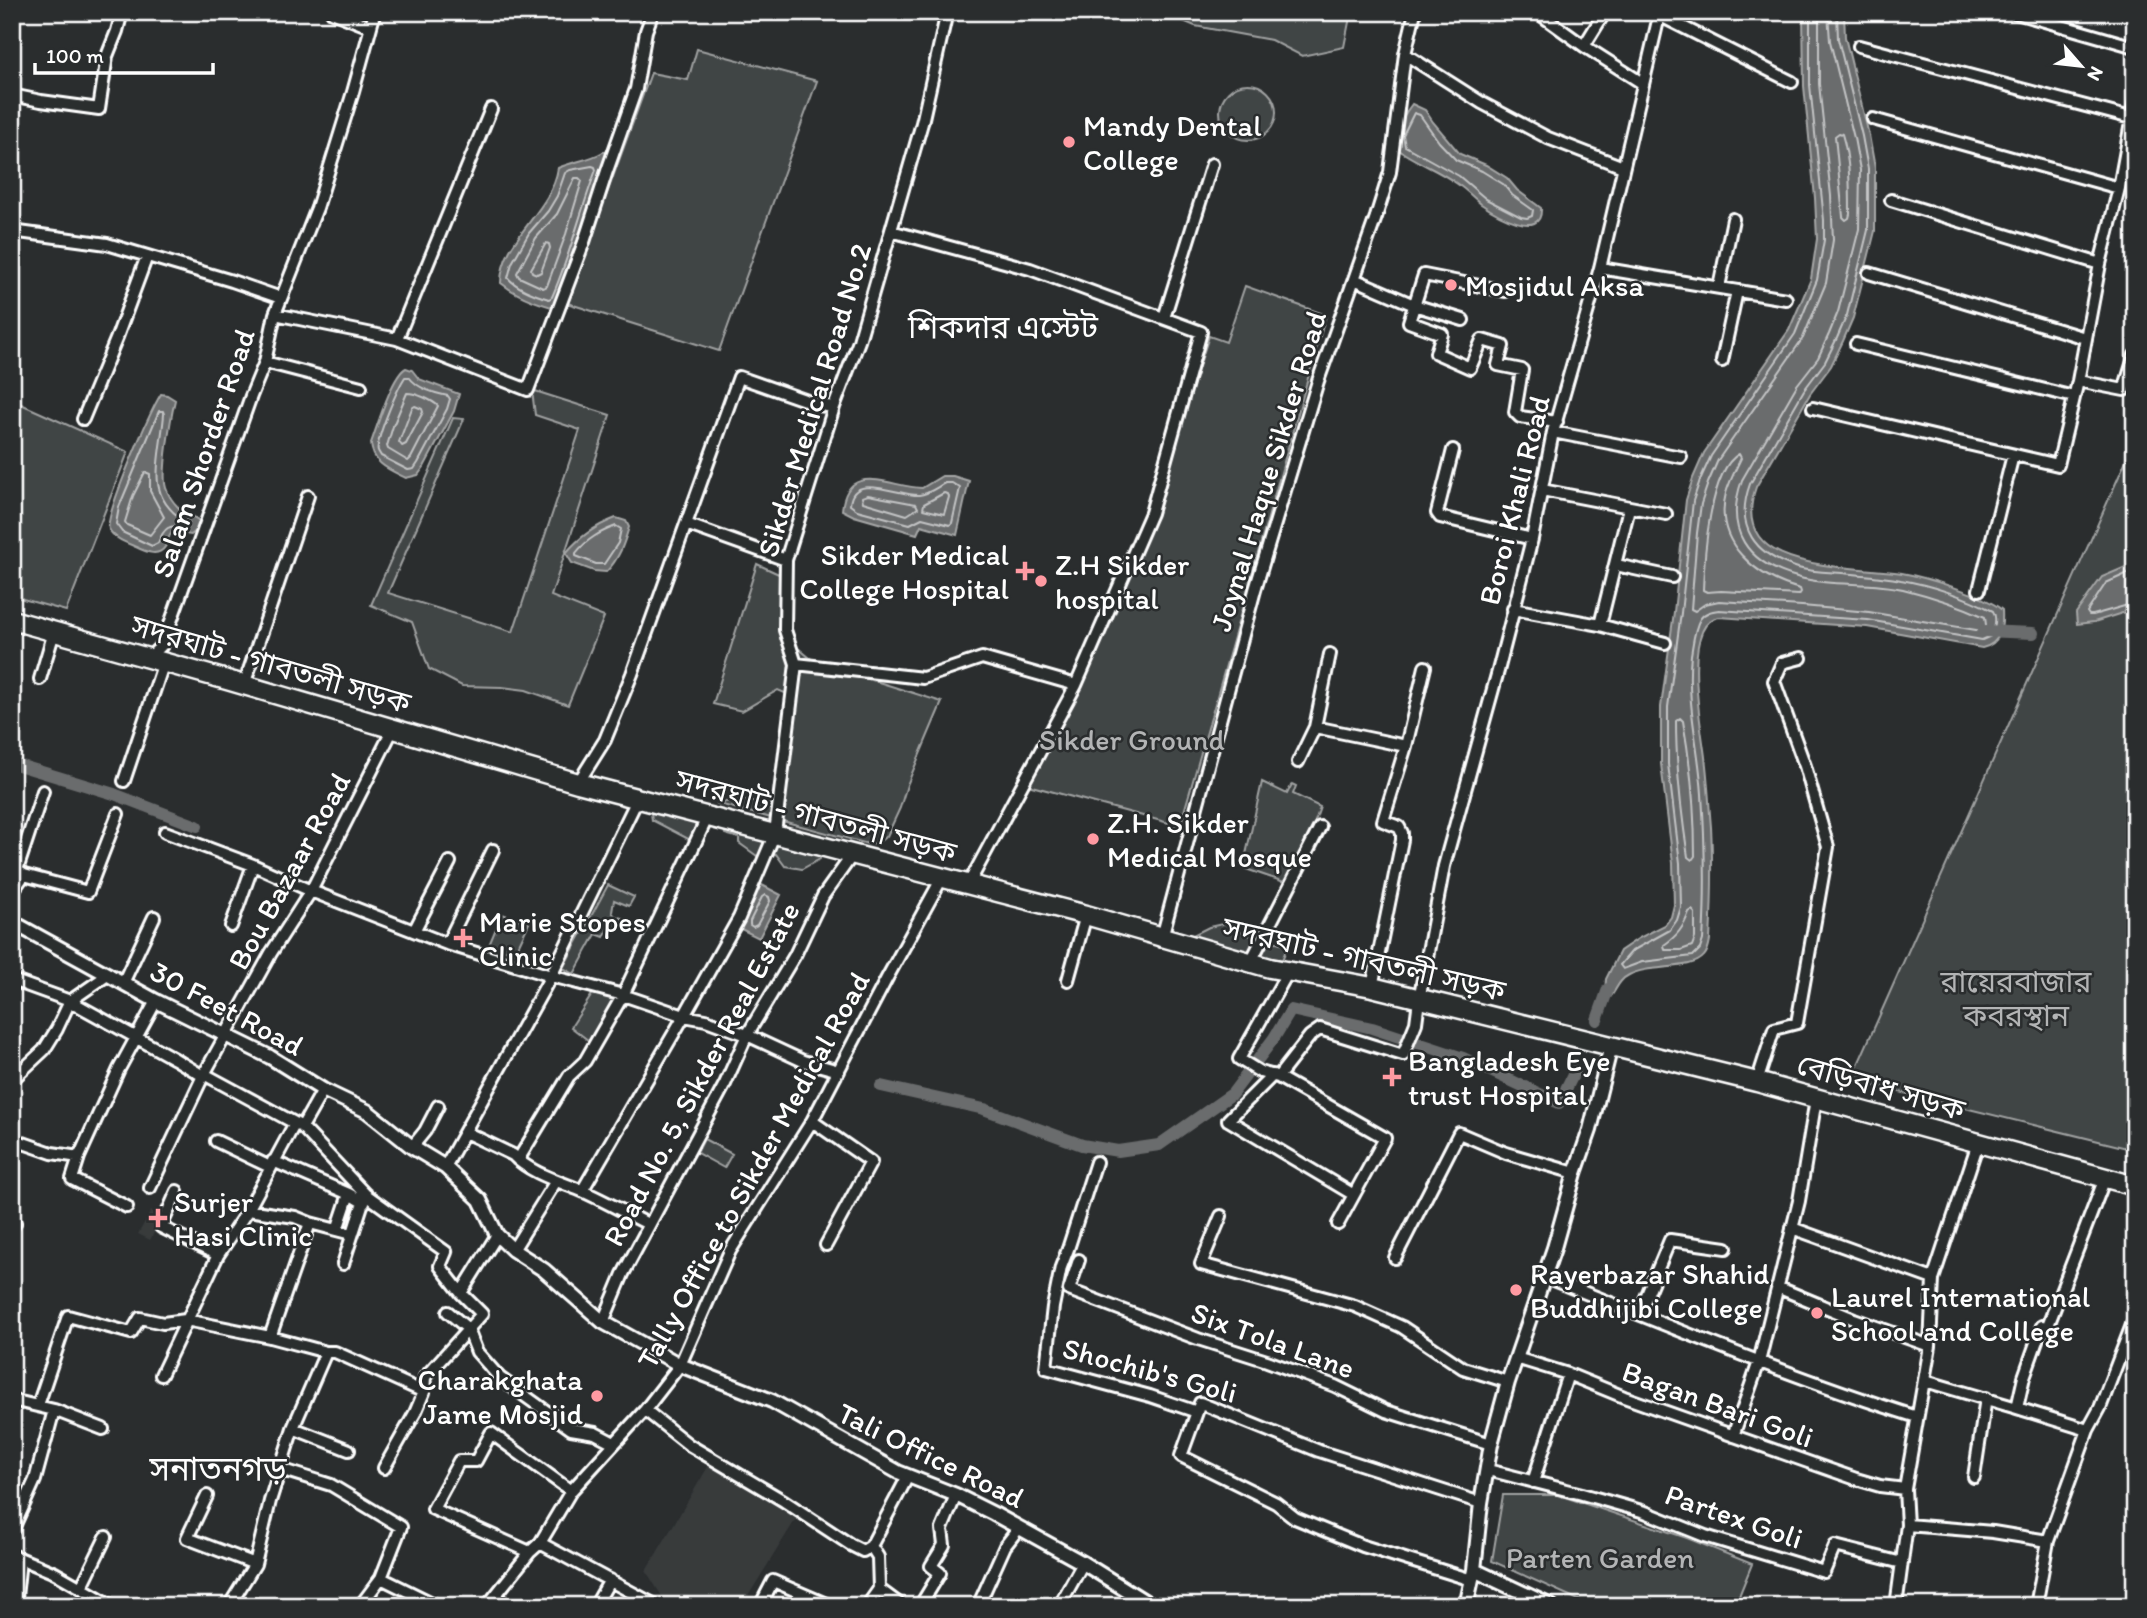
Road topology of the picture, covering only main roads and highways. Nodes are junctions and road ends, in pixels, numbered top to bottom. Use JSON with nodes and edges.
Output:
{"nodes":[{"id":1,"x":12,"y":620,"type":"edge"},
{"id":2,"x":1611,"y":1046,"type":"joint"},
{"id":3,"x":2135,"y":1186,"type":"edge"}],
"edges":[{"from":1,"to":2,"type":"highway","name":"সদরঘাট - গাবতলী সড়ক"},
{"from":2,"to":3,"type":"highway","name":"বেড়িবাধ সড়ক"}]}
